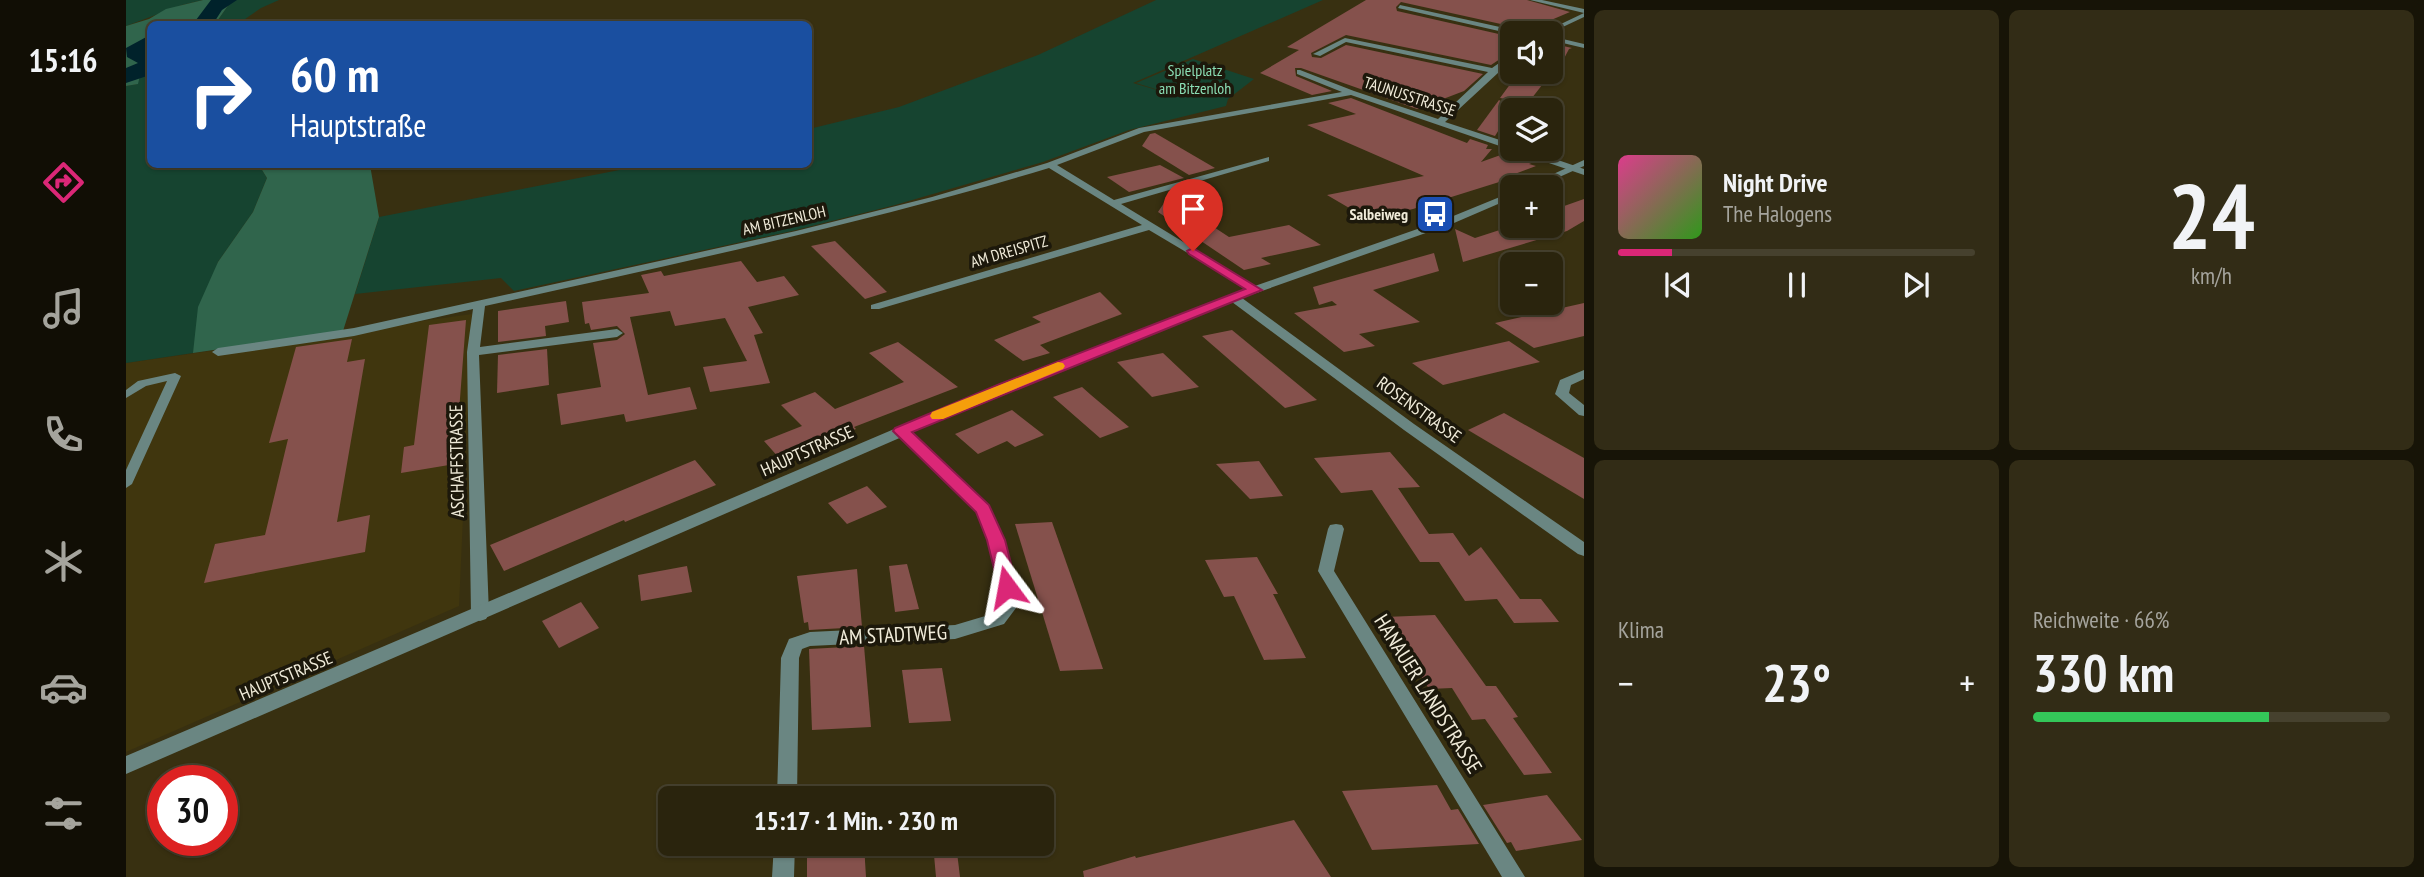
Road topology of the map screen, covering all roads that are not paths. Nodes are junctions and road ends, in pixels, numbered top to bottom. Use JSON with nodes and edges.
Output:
{"nodes":[{"id":1,"x":1533,"y":0,"type":"edge"},
{"id":2,"x":1400,"y":7,"type":"dead end"},
{"id":3,"x":1584,"y":13,"type":"edge"},
{"id":4,"x":1563,"y":24,"type":"edge"},
{"id":5,"x":1500,"y":29,"type":"edge"},
{"id":6,"x":1563,"y":41,"type":"edge"},
{"id":7,"x":1584,"y":47,"type":"edge"},
{"id":8,"x":1317,"y":54,"type":"dead end"},
{"id":9,"x":1500,"y":65,"type":"edge"},
{"id":10,"x":1493,"y":71,"type":"junction"},
{"id":11,"x":1300,"y":72,"type":"dead end"},
{"id":12,"x":1351,"y":93,"type":"junction"},
{"id":13,"x":1440,"y":122,"type":"junction"},
{"id":14,"x":1500,"y":142,"type":"edge"},
{"id":15,"x":1266,"y":159,"type":"dead end"},
{"id":16,"x":1553,"y":161,"type":"edge"},
{"id":17,"x":1584,"y":163,"type":"edge"},
{"id":18,"x":1050,"y":165,"type":"junction"},
{"id":19,"x":1574,"y":168,"type":"junction"},
{"id":20,"x":1584,"y":172,"type":"edge"},
{"id":21,"x":1558,"y":175,"type":"edge"},
{"id":22,"x":1500,"y":200,"type":"edge"},
{"id":23,"x":1115,"y":203,"type":"junction"},
{"id":24,"x":1152,"y":226,"type":"junction"},
{"id":25,"x":1255,"y":290,"type":"junction"},
{"id":26,"x":1233,"y":297,"type":"junction"},
{"id":27,"x":479,"y":306,"type":"junction"},
{"id":28,"x":875,"y":307,"type":"dead end"},
{"id":29,"x":617,"y":333,"type":"dead end"},
{"id":30,"x":218,"y":352,"type":"dead end"},
{"id":31,"x":473,"y":352,"type":"junction"},
{"id":32,"x":1584,"y":374,"type":"edge"},
{"id":33,"x":126,"y":381,"type":"edge"},
{"id":34,"x":142,"y":383,"type":"junction"},
{"id":35,"x":126,"y":395,"type":"edge"},
{"id":36,"x":1584,"y":412,"type":"edge"},
{"id":37,"x":901,"y":431,"type":"junction"},
{"id":38,"x":126,"y":484,"type":"edge"},
{"id":39,"x":1336,"y":529,"type":"dead end"},
{"id":40,"x":1584,"y":550,"type":"edge"},
{"id":41,"x":480,"y":614,"type":"junction"},
{"id":42,"x":126,"y":765,"type":"edge"},
{"id":43,"x":787,"y":786,"type":"edge"},
{"id":44,"x":784,"y":856,"type":"edge"},
{"id":45,"x":783,"y":877,"type":"edge"},
{"id":46,"x":1514,"y":877,"type":"edge"}],
"edges":[{"from":1,"to":3,"type":"street"},
{"from":2,"to":5,"type":"street"},
{"from":3,"to":4,"type":"street"},
{"from":6,"to":7,"type":"street"},
{"from":8,"to":10,"type":"street"},
{"from":9,"to":10,"type":"street"},
{"from":10,"to":13,"type":"street"},
{"from":11,"to":12,"type":"street","name":"TAUNUSSTRASSE"},
{"from":12,"to":13,"type":"street","name":"TAUNUSSTRASSE"},
{"from":12,"to":18,"type":"street","name":"AM BITZENLOH"},
{"from":13,"to":14,"type":"street","name":"TAUNUSSTRASSE"},
{"from":15,"to":23,"type":"street"},
{"from":16,"to":19,"type":"street"},
{"from":17,"to":19,"type":"street"},
{"from":18,"to":23,"type":"street"},
{"from":18,"to":27,"type":"street","name":"AM BITZENLOH"},
{"from":19,"to":20,"type":"street"},
{"from":19,"to":21,"type":"street"},
{"from":22,"to":25,"type":"street","name":"HAUPTSTRASSE"},
{"from":23,"to":24,"type":"street"},
{"from":24,"to":25,"type":"street"},
{"from":24,"to":28,"type":"street","name":"AM DREISPITZ"},
{"from":25,"to":26,"type":"street","name":"HAUPTSTRASSE"},
{"from":26,"to":37,"type":"street","name":"HAUPTSTRASSE"},
{"from":26,"to":40,"type":"street","name":"ROSENSTRASSE"},
{"from":27,"to":30,"type":"street","name":"AM BITZENLOH"},
{"from":27,"to":31,"type":"street","name":"ASCHAFFSTRASSE"},
{"from":29,"to":31,"type":"street"},
{"from":31,"to":41,"type":"street","name":"ASCHAFFSTRASSE"},
{"from":32,"to":36,"type":"street"},
{"from":33,"to":34,"type":"lane"},
{"from":34,"to":35,"type":"lane"},
{"from":34,"to":38,"type":"lane"},
{"from":37,"to":41,"type":"street","name":"HAUPTSTRASSE"},
{"from":37,"to":43,"type":"street","name":"AM STADTWEG"},
{"from":39,"to":46,"type":"street","name":"HANAUER LANDSTRASSE"},
{"from":41,"to":42,"type":"street","name":"HAUPTSTRASSE"},
{"from":44,"to":45,"type":"street"}]}
